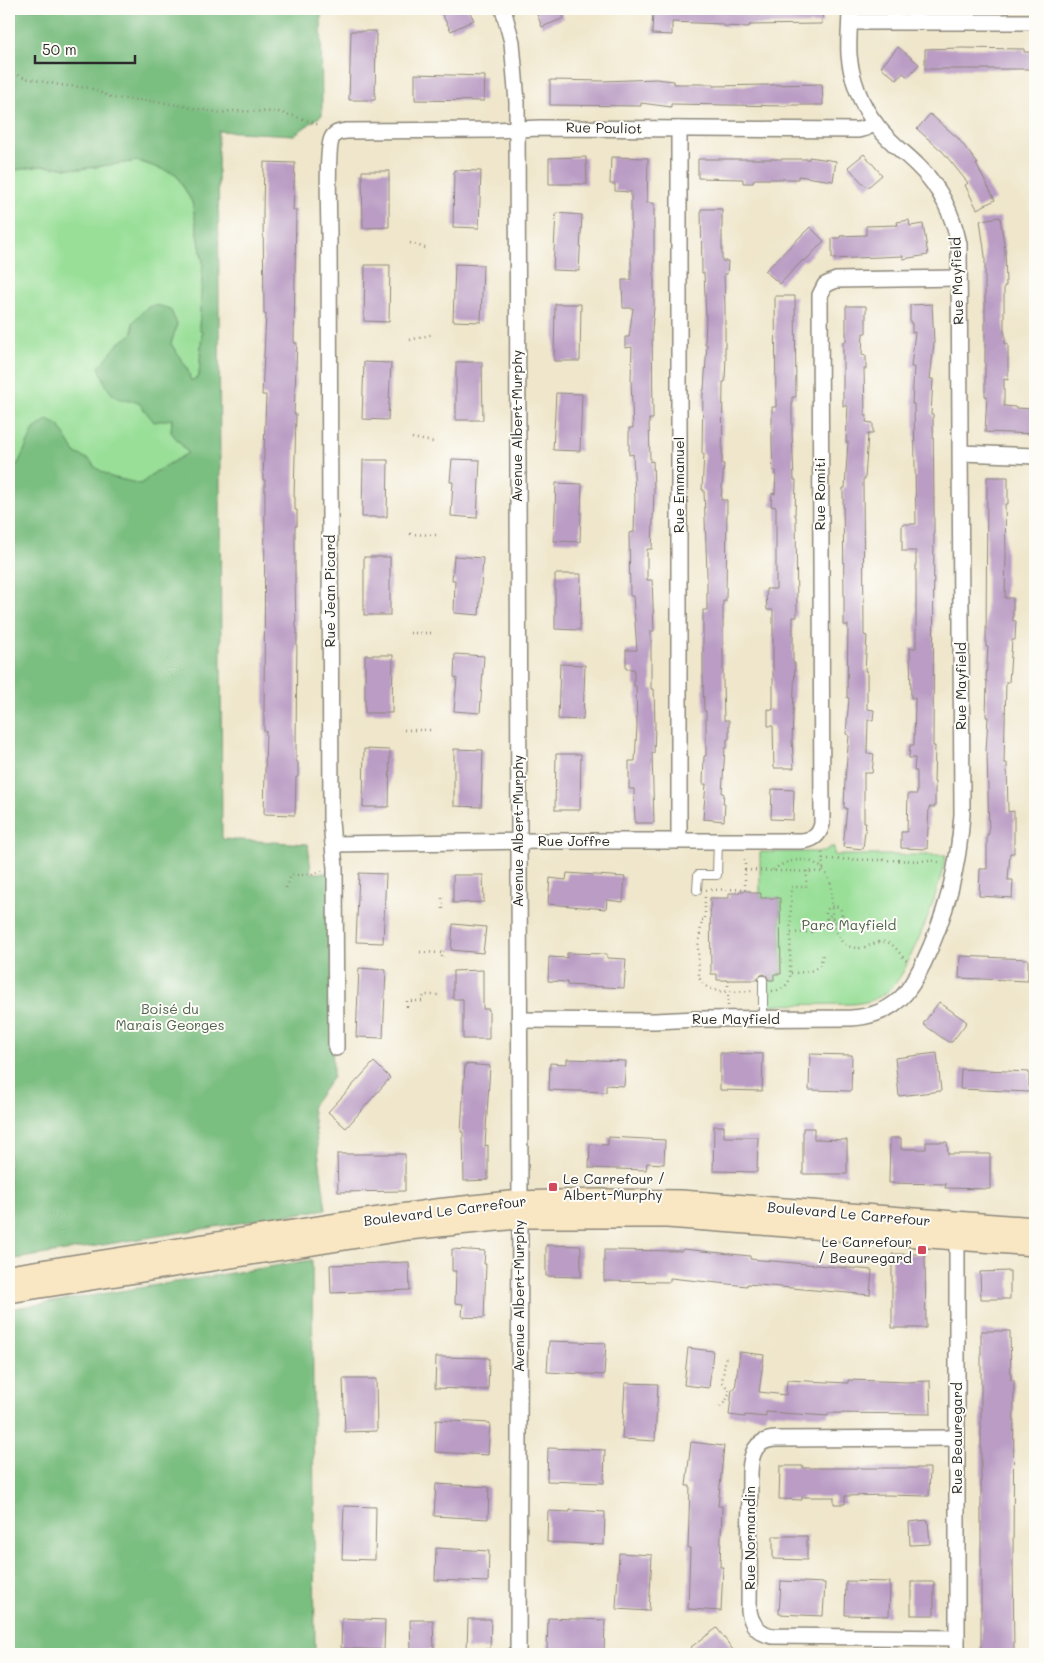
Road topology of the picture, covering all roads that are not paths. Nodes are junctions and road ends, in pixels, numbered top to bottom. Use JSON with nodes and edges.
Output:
{"nodes":[{"id":1,"x":503,"y":9,"type":"edge"},
{"id":2,"x":850,"y":15,"type":"edge"},
{"id":3,"x":1013,"y":15,"type":"edge"},
{"id":4,"x":1035,"y":22,"type":"edge"},
{"id":5,"x":875,"y":123,"type":"junction"},
{"id":6,"x":517,"y":129,"type":"junction"},
{"id":7,"x":679,"y":129,"type":"junction"},
{"id":8,"x":333,"y":136,"type":"joint"},
{"id":9,"x":959,"y":278,"type":"junction"},
{"id":10,"x":961,"y":453,"type":"junction"},
{"id":11,"x":1035,"y":456,"type":"edge"},
{"id":12,"x":679,"y":840,"type":"junction"},
{"id":13,"x":718,"y":840,"type":"junction"},
{"id":14,"x":518,"y":841,"type":"junction"},
{"id":15,"x":333,"y":844,"type":"junction"},
{"id":16,"x":819,"y":844,"type":"joint"},
{"id":17,"x":698,"y":890,"type":"dead end"},
{"id":18,"x":763,"y":980,"type":"dead end"},
{"id":19,"x":764,"y":1019,"type":"junction"},
{"id":20,"x":519,"y":1020,"type":"junction"},
{"id":21,"x":336,"y":1048,"type":"dead end"},
{"id":22,"x":519,"y":1210,"type":"junction"},
{"id":23,"x":1035,"y":1228,"type":"edge"},
{"id":24,"x":957,"y":1231,"type":"junction"},
{"id":25,"x":1035,"y":1245,"type":"edge"},
{"id":26,"x":9,"y":1276,"type":"edge"},
{"id":27,"x":56,"y":1276,"type":"junction"},
{"id":28,"x":9,"y":1292,"type":"edge"},
{"id":29,"x":956,"y":1438,"type":"junction"},
{"id":30,"x":957,"y":1638,"type":"junction"},
{"id":31,"x":518,"y":1654,"type":"edge"},
{"id":32,"x":958,"y":1654,"type":"edge"}],
"edges":[{"from":1,"to":6,"type":"street","name":"Avenue Albert-Murphy"},
{"from":2,"to":3,"type":"street"},
{"from":2,"to":5,"type":"street","name":"Rue Mayfield"},
{"from":3,"to":4,"type":"street"},
{"from":5,"to":7,"type":"street","name":"Rue Pouliot"},
{"from":5,"to":9,"type":"street","name":"Rue Mayfield"},
{"from":6,"to":7,"type":"street","name":"Rue Pouliot"},
{"from":6,"to":8,"type":"street","name":"Rue Pouliot"},
{"from":6,"to":14,"type":"street","name":"Avenue Albert-Murphy"},
{"from":7,"to":12,"type":"street","name":"Rue Emmanuel"},
{"from":8,"to":15,"type":"street","name":"Rue Jean Picard"},
{"from":9,"to":10,"type":"street","name":"Rue Mayfield"},
{"from":9,"to":16,"type":"street","name":"Rue Romiti"},
{"from":10,"to":11,"type":"street"},
{"from":10,"to":19,"type":"street","name":"Rue Mayfield"},
{"from":12,"to":13,"type":"street","name":"Rue Joffre"},
{"from":12,"to":14,"type":"street","name":"Rue Joffre"},
{"from":13,"to":16,"type":"street","name":"Rue Joffre"},
{"from":13,"to":17,"type":"lane"},
{"from":14,"to":15,"type":"street","name":"Rue Joffre"},
{"from":14,"to":20,"type":"street","name":"Avenue Albert-Murphy"},
{"from":15,"to":21,"type":"street","name":"Rue Jean Picard"},
{"from":18,"to":19,"type":"lane"},
{"from":19,"to":20,"type":"street","name":"Rue Mayfield"},
{"from":20,"to":22,"type":"street","name":"Avenue Albert-Murphy"},
{"from":22,"to":24,"type":"street","name":"Boulevard Le Carrefour"},
{"from":22,"to":27,"type":"street","name":"Boulevard Le Carrefour"},
{"from":22,"to":31,"type":"street","name":"Avenue Albert-Murphy"},
{"from":23,"to":24,"type":"street","name":"Boulevard Le Carrefour"},
{"from":24,"to":25,"type":"street","name":"Boulevard Le Carrefour"},
{"from":24,"to":29,"type":"street","name":"Rue Beauregard"},
{"from":26,"to":27,"type":"street","name":"Boulevard Le Carrefour"},
{"from":27,"to":28,"type":"street","name":"Boulevard Le Carrefour"},
{"from":29,"to":30,"type":"street","name":"Rue Beauregard"},
{"from":29,"to":30,"type":"street","name":"Rue Normandin"},
{"from":30,"to":32,"type":"street","name":"Rue Beauregard"}]}
